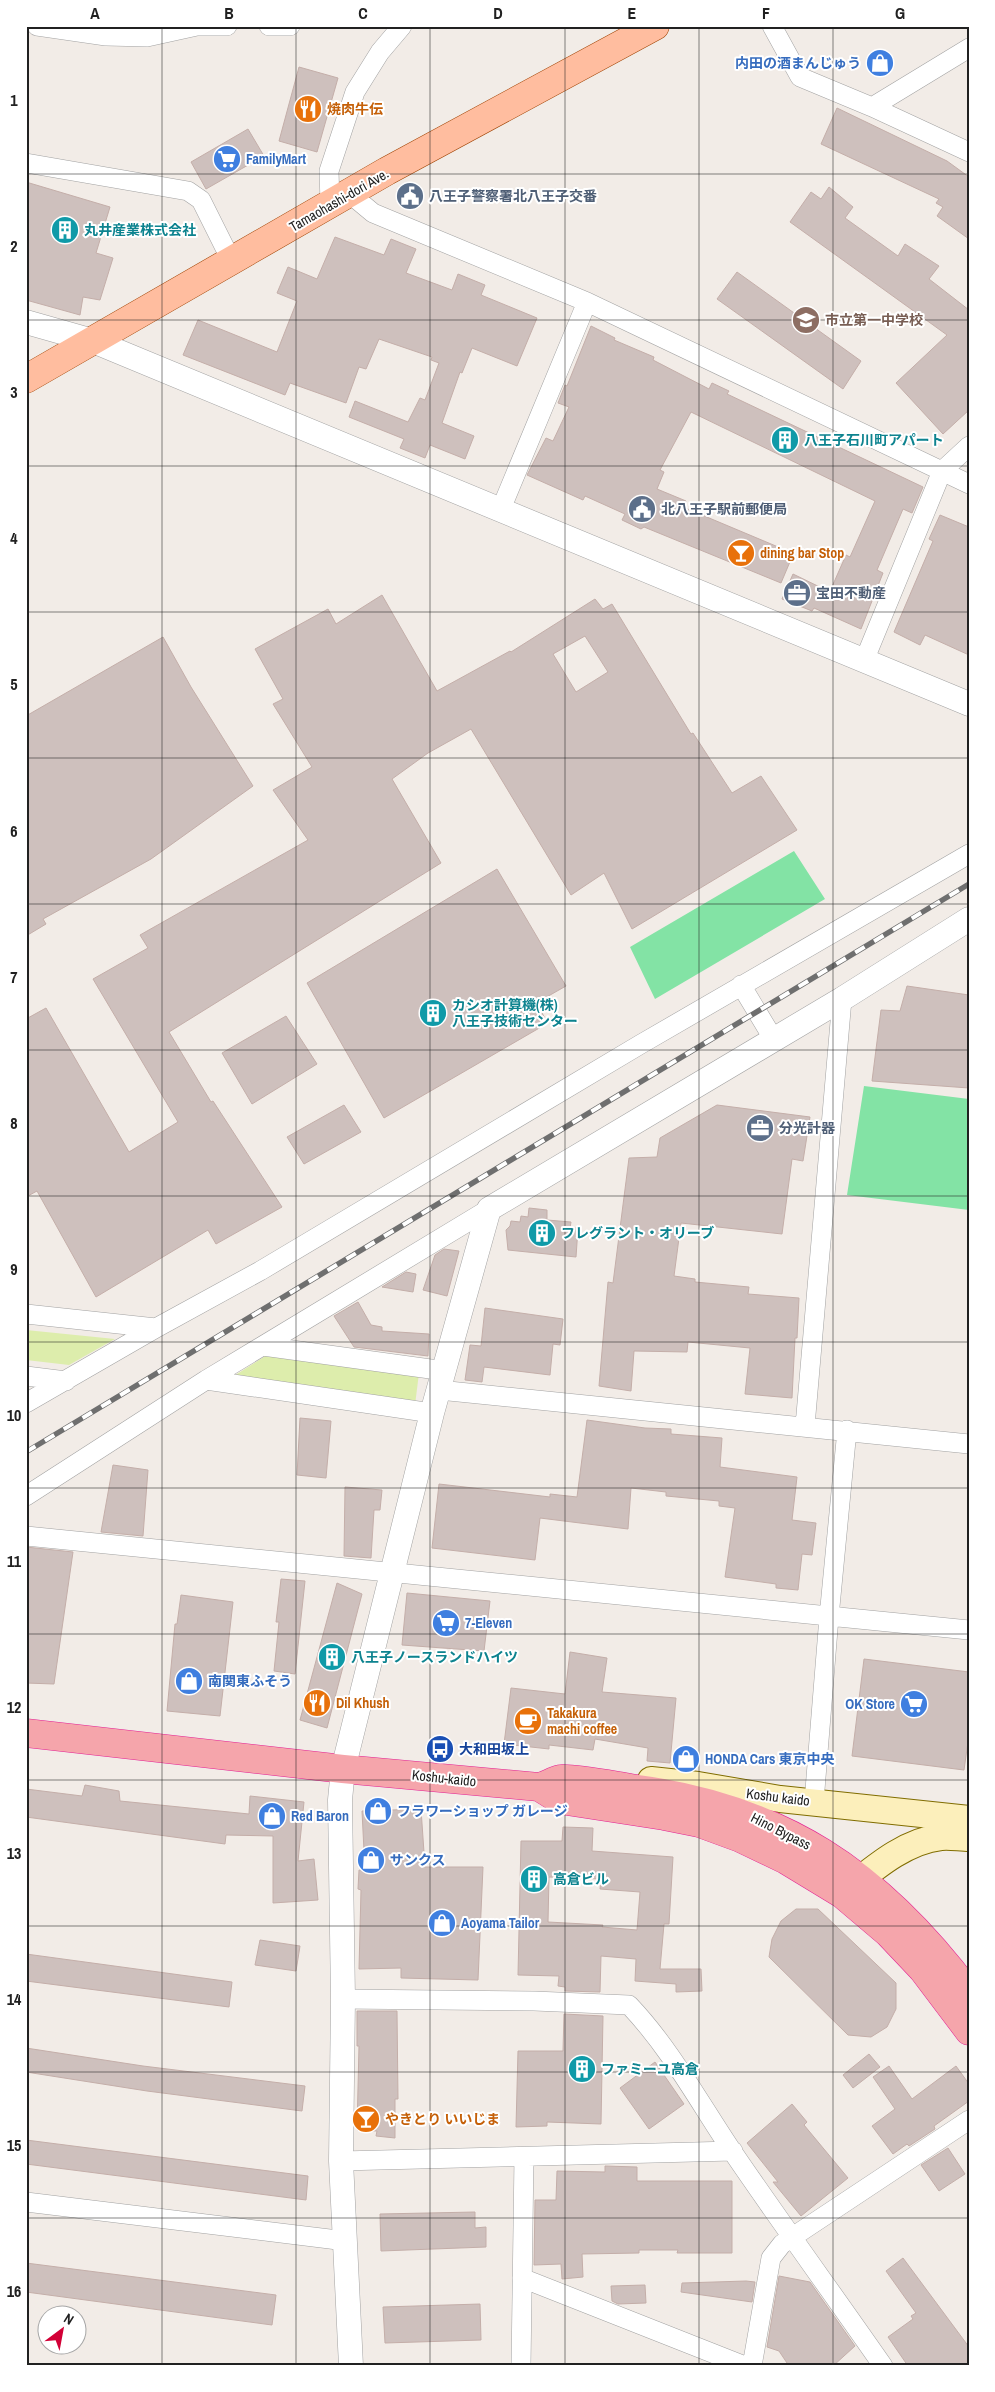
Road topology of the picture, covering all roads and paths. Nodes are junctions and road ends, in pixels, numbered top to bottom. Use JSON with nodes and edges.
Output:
{"nodes":[{"id":1,"x":37,"y":26,"type":"edge"},
{"id":2,"x":227,"y":26,"type":"edge"},
{"id":3,"x":269,"y":26,"type":"edge"},
{"id":4,"x":290,"y":26,"type":"edge"},
{"id":5,"x":402,"y":26,"type":"edge"},
{"id":6,"x":655,"y":26,"type":"edge"},
{"id":7,"x":772,"y":26,"type":"edge"},
{"id":8,"x":969,"y":48,"type":"edge"},
{"id":9,"x":872,"y":107,"type":"junction"},
{"id":10,"x":969,"y":152,"type":"edge"},
{"id":11,"x":26,"y":163,"type":"edge"},
{"id":12,"x":339,"y":199,"type":"junction"},
{"id":13,"x":232,"y":262,"type":"junction"},
{"id":14,"x":587,"y":302,"type":"junction"},
{"id":15,"x":26,"y":322,"type":"edge"},
{"id":16,"x":94,"y":341,"type":"junction"},
{"id":17,"x":26,"y":379,"type":"edge"},
{"id":18,"x":969,"y":446,"type":"edge"},
{"id":19,"x":942,"y":471,"type":"junction"},
{"id":20,"x":969,"y":484,"type":"edge"},
{"id":21,"x":501,"y":509,"type":"junction"},
{"id":22,"x":864,"y":661,"type":"junction"},
{"id":23,"x":969,"y":704,"type":"edge"},
{"id":24,"x":969,"y":854,"type":"edge"},
{"id":25,"x":969,"y":919,"type":"edge"},
{"id":26,"x":741,"y":985,"type":"junction"},
{"id":27,"x":842,"y":999,"type":"junction"},
{"id":28,"x":774,"y":1040,"type":"junction"},
{"id":29,"x":489,"y":1208,"type":"junction"},
{"id":30,"x":26,"y":1314,"type":"edge"},
{"id":31,"x":156,"y":1328,"type":"junction"},
{"id":32,"x":263,"y":1346,"type":"junction"},
{"id":33,"x":26,"y":1376,"type":"edge"},
{"id":34,"x":206,"y":1380,"type":"junction"},
{"id":35,"x":442,"y":1380,"type":"junction"},
{"id":36,"x":66,"y":1381,"type":"junction"},
{"id":37,"x":26,"y":1403,"type":"edge"},
{"id":38,"x":432,"y":1413,"type":"junction"},
{"id":39,"x":805,"y":1426,"type":"junction"},
{"id":40,"x":847,"y":1430,"type":"junction"},
{"id":41,"x":969,"y":1444,"type":"edge"},
{"id":42,"x":26,"y":1496,"type":"edge"},
{"id":43,"x":26,"y":1536,"type":"edge"},
{"id":44,"x":391,"y":1573,"type":"junction"},
{"id":45,"x":829,"y":1617,"type":"junction"},
{"id":46,"x":969,"y":1630,"type":"edge"},
{"id":47,"x":26,"y":1733,"type":"edge"},
{"id":48,"x":344,"y":1768,"type":"junction"},
{"id":49,"x":589,"y":1782,"type":"junction"},
{"id":50,"x":539,"y":1787,"type":"junction"},
{"id":51,"x":814,"y":1802,"type":"junction"},
{"id":52,"x":969,"y":1819,"type":"edge"},
{"id":53,"x":969,"y":1838,"type":"edge"},
{"id":54,"x":852,"y":1886,"type":"junction"},
{"id":55,"x":969,"y":1993,"type":"edge"},
{"id":56,"x":343,"y":1998,"type":"junction"},
{"id":57,"x":969,"y":2031,"type":"edge"},
{"id":58,"x":969,"y":2120,"type":"edge"},
{"id":59,"x":733,"y":2151,"type":"junction"},
{"id":60,"x":524,"y":2157,"type":"junction"},
{"id":61,"x":341,"y":2160,"type":"junction"},
{"id":62,"x":26,"y":2202,"type":"edge"},
{"id":63,"x":793,"y":2236,"type":"junction"},
{"id":64,"x":346,"y":2241,"type":"junction"},
{"id":65,"x":522,"y":2278,"type":"junction"},
{"id":66,"x":876,"y":2363,"type":"edge"},
{"id":67,"x":351,"y":2366,"type":"edge"},
{"id":68,"x":521,"y":2366,"type":"edge"},
{"id":69,"x":745,"y":2366,"type":"edge"},
{"id":70,"x":752,"y":2366,"type":"edge"}],
"edges":[{"from":1,"to":2,"type":"street"},
{"from":3,"to":4,"type":"street"},
{"from":5,"to":12,"type":"street"},
{"from":6,"to":12,"type":"main road","name":"Tamaohashi-dori Ave."},
{"from":7,"to":9,"type":"street"},
{"from":8,"to":9,"type":"street"},
{"from":9,"to":10,"type":"street"},
{"from":11,"to":13,"type":"street"},
{"from":12,"to":13,"type":"main road","name":"Tamaohashi-dori Ave."},
{"from":12,"to":14,"type":"street"},
{"from":13,"to":16,"type":"main road","name":"Tamaohashi-dori Ave."},
{"from":14,"to":19,"type":"street"},
{"from":14,"to":21,"type":"street"},
{"from":15,"to":16,"type":"street"},
{"from":16,"to":17,"type":"main road","name":"Tamaohashi-dori Ave."},
{"from":16,"to":21,"type":"street"},
{"from":18,"to":19,"type":"street"},
{"from":19,"to":20,"type":"street"},
{"from":19,"to":22,"type":"street"},
{"from":21,"to":22,"type":"street"},
{"from":22,"to":23,"type":"street"},
{"from":24,"to":26,"type":"street"},
{"from":25,"to":27,"type":"street"},
{"from":26,"to":28,"type":"street"},
{"from":26,"to":31,"type":"street"},
{"from":27,"to":28,"type":"street"},
{"from":27,"to":39,"type":"street"},
{"from":28,"to":29,"type":"street"},
{"from":29,"to":32,"type":"street"},
{"from":29,"to":35,"type":"street"},
{"from":30,"to":31,"type":"street"},
{"from":31,"to":36,"type":"street"},
{"from":32,"to":34,"type":"street"},
{"from":32,"to":35,"type":"street"},
{"from":33,"to":36,"type":"street"},
{"from":34,"to":38,"type":"street"},
{"from":34,"to":42,"type":"street"},
{"from":35,"to":38,"type":"street"},
{"from":35,"to":39,"type":"street"},
{"from":36,"to":37,"type":"street"},
{"from":38,"to":44,"type":"street"},
{"from":39,"to":40,"type":"street"},
{"from":40,"to":41,"type":"street"},
{"from":40,"to":45,"type":"street"},
{"from":43,"to":44,"type":"street"},
{"from":44,"to":45,"type":"street"},
{"from":44,"to":48,"type":"street"},
{"from":45,"to":46,"type":"street"},
{"from":45,"to":51,"type":"street"},
{"from":47,"to":48,"type":"highway","name":"Koshu-kaido"},
{"from":48,"to":50,"type":"highway","name":"Koshu-kaido"},
{"from":48,"to":56,"type":"street"},
{"from":49,"to":50,"type":"highway","name":"Hino Bypass"},
{"from":49,"to":51,"type":"main road","name":"Koshu kaido"},
{"from":49,"to":54,"type":"highway","name":"Hino Bypass"},
{"from":50,"to":54,"type":"highway","name":"Koshu-kaido"},
{"from":51,"to":52,"type":"main road","name":"Koshu kaido"},
{"from":53,"to":54,"type":"main road"},
{"from":54,"to":55,"type":"highway","name":"Hino Bypass"},
{"from":54,"to":57,"type":"highway","name":"Hino Bypass"},
{"from":56,"to":59,"type":"street"},
{"from":56,"to":61,"type":"street"},
{"from":58,"to":63,"type":"street"},
{"from":59,"to":60,"type":"street"},
{"from":59,"to":63,"type":"street"},
{"from":60,"to":61,"type":"street"},
{"from":60,"to":65,"type":"street"},
{"from":61,"to":64,"type":"street"},
{"from":62,"to":64,"type":"street"},
{"from":63,"to":66,"type":"street"},
{"from":63,"to":70,"type":"street"},
{"from":64,"to":67,"type":"street"},
{"from":65,"to":68,"type":"street"},
{"from":65,"to":69,"type":"street"}]}
